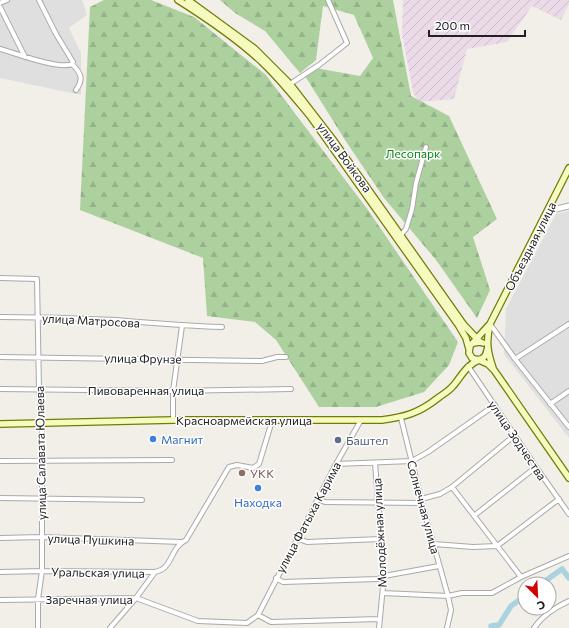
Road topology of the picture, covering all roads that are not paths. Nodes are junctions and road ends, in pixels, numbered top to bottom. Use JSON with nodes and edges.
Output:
{"nodes":[{"id":1,"x":7,"y":0,"type":"edge"},
{"id":2,"x":39,"y":0,"type":"edge"},
{"id":3,"x":178,"y":0,"type":"edge"},
{"id":4,"x":188,"y":0,"type":"edge"},
{"id":5,"x":328,"y":0,"type":"edge"},
{"id":6,"x":0,"y":3,"type":"edge"},
{"id":7,"x":0,"y":7,"type":"edge"},
{"id":8,"x":0,"y":49,"type":"edge"},
{"id":9,"x":25,"y":57,"type":"junction"},
{"id":10,"x":72,"y":63,"type":"junction"},
{"id":11,"x":290,"y":84,"type":"junction"},
{"id":12,"x":76,"y":90,"type":"dead end"},
{"id":13,"x":426,"y":147,"type":"dead end"},
{"id":14,"x":569,"y":168,"type":"edge"},
{"id":15,"x":569,"y":206,"type":"edge"},
{"id":16,"x":548,"y":211,"type":"junction"},
{"id":17,"x":400,"y":236,"type":"junction"},
{"id":18,"x":0,"y":278,"type":"edge"},
{"id":19,"x":0,"y":317,"type":"edge"},
{"id":20,"x":38,"y":317,"type":"junction"},
{"id":21,"x":490,"y":324,"type":"junction"},
{"id":22,"x":569,"y":324,"type":"edge"},
{"id":23,"x":182,"y":326,"type":"junction"},
{"id":24,"x":222,"y":327,"type":"dead end"},
{"id":25,"x":476,"y":341,"type":"junction"},
{"id":26,"x":487,"y":350,"type":"junction"},
{"id":27,"x":469,"y":351,"type":"junction"},
{"id":28,"x":39,"y":356,"type":"junction"},
{"id":29,"x":0,"y":357,"type":"edge"},
{"id":30,"x":286,"y":357,"type":"dead end"},
{"id":31,"x":178,"y":359,"type":"junction"},
{"id":32,"x":515,"y":359,"type":"junction"},
{"id":33,"x":478,"y":360,"type":"junction"},
{"id":34,"x":468,"y":366,"type":"junction"},
{"id":35,"x":494,"y":370,"type":"junction"},
{"id":36,"x":0,"y":389,"type":"edge"},
{"id":37,"x":39,"y":389,"type":"junction"},
{"id":38,"x":291,"y":390,"type":"dead end"},
{"id":39,"x":173,"y":391,"type":"junction"},
{"id":40,"x":569,"y":391,"type":"edge"},
{"id":41,"x":550,"y":404,"type":"junction"},
{"id":42,"x":495,"y":405,"type":"junction"},
{"id":43,"x":401,"y":418,"type":"junction"},
{"id":44,"x":173,"y":420,"type":"junction"},
{"id":45,"x":361,"y":420,"type":"junction"},
{"id":46,"x":272,"y":421,"type":"junction"},
{"id":47,"x":42,"y":423,"type":"junction"},
{"id":48,"x":0,"y":424,"type":"edge"},
{"id":49,"x":569,"y":427,"type":"edge"},
{"id":50,"x":515,"y":435,"type":"junction"},
{"id":51,"x":172,"y":460,"type":"dead end"},
{"id":52,"x":0,"y":461,"type":"edge"},
{"id":53,"x":42,"y":461,"type":"junction"},
{"id":54,"x":412,"y":461,"type":"junction"},
{"id":55,"x":375,"y":462,"type":"junction"},
{"id":56,"x":336,"y":464,"type":"junction"},
{"id":57,"x":536,"y":467,"type":"junction"},
{"id":58,"x":569,"y":478,"type":"edge"},
{"id":59,"x":452,"y":487,"type":"junction"},
{"id":60,"x":0,"y":498,"type":"edge"},
{"id":61,"x":42,"y":498,"type":"junction"},
{"id":62,"x":318,"y":499,"type":"junction"},
{"id":63,"x":559,"y":499,"type":"junction"},
{"id":64,"x":142,"y":500,"type":"dead end"},
{"id":65,"x":422,"y":501,"type":"junction"},
{"id":66,"x":378,"y":502,"type":"junction"},
{"id":67,"x":569,"y":514,"type":"edge"},
{"id":68,"x":475,"y":515,"type":"junction"},
{"id":69,"x":41,"y":537,"type":"junction"},
{"id":70,"x":0,"y":538,"type":"edge"},
{"id":71,"x":299,"y":539,"type":"junction"},
{"id":72,"x":381,"y":539,"type":"junction"},
{"id":73,"x":181,"y":542,"type":"junction"},
{"id":74,"x":434,"y":544,"type":"junction"},
{"id":75,"x":497,"y":546,"type":"junction"},
{"id":76,"x":569,"y":556,"type":"edge"},
{"id":77,"x":439,"y":566,"type":"junction"},
{"id":78,"x":42,"y":571,"type":"junction"},
{"id":79,"x":0,"y":572,"type":"edge"},
{"id":80,"x":155,"y":572,"type":"junction"},
{"id":81,"x":384,"y":576,"type":"junction"},
{"id":82,"x":521,"y":576,"type":"edge"},
{"id":83,"x":524,"y":576,"type":"edge"},
{"id":84,"x":276,"y":578,"type":"junction"},
{"id":85,"x":517,"y":580,"type":"edge"},
{"id":86,"x":383,"y":593,"type":"junction"},
{"id":87,"x":448,"y":596,"type":"junction"},
{"id":88,"x":136,"y":598,"type":"junction"},
{"id":89,"x":38,"y":599,"type":"junction"},
{"id":90,"x":0,"y":600,"type":"edge"},
{"id":91,"x":569,"y":601,"type":"edge"},
{"id":92,"x":258,"y":615,"type":"junction"},
{"id":93,"x":380,"y":619,"type":"junction"},
{"id":94,"x":38,"y":628,"type":"edge"},
{"id":95,"x":110,"y":628,"type":"edge"},
{"id":96,"x":379,"y":628,"type":"edge"},
{"id":97,"x":448,"y":628,"type":"edge"},
{"id":98,"x":534,"y":628,"type":"edge"}],
"edges":[{"from":1,"to":6,"type":"street"},
{"from":2,"to":10,"type":"street"},
{"from":3,"to":27,"type":"main road","name":"улица Войкова"},
{"from":4,"to":11,"type":"main road","name":"улица Войкова"},
{"from":5,"to":11,"type":"street"},
{"from":7,"to":9,"type":"street"},
{"from":8,"to":9,"type":"street"},
{"from":9,"to":10,"type":"street"},
{"from":10,"to":12,"type":"street"},
{"from":11,"to":17,"type":"main road","name":"улица Войкова"},
{"from":13,"to":17,"type":"street"},
{"from":14,"to":16,"type":"main road","name":"Объездная улица"},
{"from":15,"to":16,"type":"street"},
{"from":16,"to":21,"type":"main road","name":"Объездная улица"},
{"from":17,"to":25,"type":"main road","name":"улица Войкова"},
{"from":18,"to":20,"type":"street","name":"улица Салавата Юлаева"},
{"from":19,"to":20,"type":"street","name":"улица Матросова"},
{"from":20,"to":23,"type":"street","name":"улица Матросова"},
{"from":20,"to":28,"type":"street","name":"улица Салавата Юлаева"},
{"from":21,"to":25,"type":"main road"},
{"from":21,"to":26,"type":"main road"},
{"from":21,"to":32,"type":"street"},
{"from":22,"to":32,"type":"street"},
{"from":23,"to":24,"type":"street","name":"улица Матросова"},
{"from":23,"to":31,"type":"street"},
{"from":25,"to":26,"type":"main road"},
{"from":25,"to":27,"type":"main road"},
{"from":26,"to":33,"type":"main road"},
{"from":26,"to":35,"type":"main road"},
{"from":27,"to":33,"type":"main road"},
{"from":27,"to":34,"type":"main road"},
{"from":28,"to":29,"type":"street","name":"улица Фрунзе"},
{"from":28,"to":31,"type":"street","name":"улица Фрунзе"},
{"from":28,"to":37,"type":"street","name":"улица Салавата Юлаева"},
{"from":30,"to":31,"type":"street","name":"улица Фрунзе"},
{"from":31,"to":39,"type":"street"},
{"from":32,"to":41,"type":"street"},
{"from":33,"to":34,"type":"main road"},
{"from":33,"to":35,"type":"main road"},
{"from":34,"to":42,"type":"street","name":"улица Зодчества"},
{"from":34,"to":43,"type":"main road","name":"Красноармейская улица"},
{"from":35,"to":58,"type":"main road"},
{"from":36,"to":37,"type":"street","name":"Пивоваренная улица"},
{"from":37,"to":39,"type":"street","name":"Пивоваренная улица"},
{"from":37,"to":47,"type":"street","name":"улица Салавата Юлаева"},
{"from":38,"to":39,"type":"street","name":"Пивоваренная улица"},
{"from":39,"to":44,"type":"street"},
{"from":40,"to":41,"type":"street"},
{"from":41,"to":49,"type":"street"},
{"from":42,"to":50,"type":"street","name":"улица Зодчества"},
{"from":42,"to":54,"type":"street"},
{"from":43,"to":45,"type":"main road","name":"Красноармейская улица"},
{"from":43,"to":54,"type":"street","name":"Солнечная улица"},
{"from":44,"to":46,"type":"main road","name":"Красноармейская улица"},
{"from":44,"to":47,"type":"main road","name":"Красноармейская улица"},
{"from":45,"to":46,"type":"main road","name":"Красноармейская улица"},
{"from":45,"to":56,"type":"street","name":"улица Фатыха Карима"},
{"from":46,"to":73,"type":"street","name":"Уральская улица"},
{"from":47,"to":48,"type":"main road","name":"Красноармейская улица"},
{"from":47,"to":53,"type":"street","name":"улица Салавата Юлаева"},
{"from":50,"to":57,"type":"street","name":"улица Зодчества"},
{"from":50,"to":59,"type":"street"},
{"from":51,"to":53,"type":"street"},
{"from":52,"to":53,"type":"street"},
{"from":53,"to":61,"type":"street","name":"улица Салавата Юлаева"},
{"from":54,"to":55,"type":"street"},
{"from":54,"to":65,"type":"street","name":"Солнечная улица"},
{"from":55,"to":56,"type":"street"},
{"from":55,"to":66,"type":"street","name":"Молодёжная улица"},
{"from":56,"to":62,"type":"street","name":"улица Фатыха Карима"},
{"from":57,"to":63,"type":"street","name":"улица Зодчества"},
{"from":57,"to":68,"type":"street"},
{"from":59,"to":65,"type":"street"},
{"from":59,"to":68,"type":"street"},
{"from":60,"to":61,"type":"street"},
{"from":61,"to":64,"type":"street"},
{"from":61,"to":69,"type":"street","name":"улица Салавата Юлаева"},
{"from":62,"to":66,"type":"street"},
{"from":62,"to":71,"type":"street","name":"улица Фатыха Карима"},
{"from":63,"to":67,"type":"street","name":"улица Зодчества"},
{"from":63,"to":75,"type":"street"},
{"from":65,"to":66,"type":"street"},
{"from":65,"to":74,"type":"street","name":"Солнечная улица"},
{"from":66,"to":72,"type":"street","name":"Молодёжная улица"},
{"from":68,"to":75,"type":"street"},
{"from":69,"to":70,"type":"street","name":"улица Пушкина"},
{"from":69,"to":73,"type":"street","name":"улица Пушкина"},
{"from":69,"to":78,"type":"street","name":"улица Салавата Юлаева"},
{"from":71,"to":72,"type":"street"},
{"from":71,"to":84,"type":"street","name":"улица Фатыха Карима"},
{"from":72,"to":81,"type":"street","name":"Молодёжная улица"},
{"from":73,"to":80,"type":"street","name":"Уральская улица"},
{"from":74,"to":75,"type":"street"},
{"from":74,"to":77,"type":"street","name":"Солнечная улица"},
{"from":75,"to":82,"type":"street"},
{"from":76,"to":83,"type":"street"},
{"from":77,"to":81,"type":"street"},
{"from":77,"to":87,"type":"street","name":"Солнечная улица"},
{"from":78,"to":79,"type":"street","name":"Уральская улица"},
{"from":78,"to":80,"type":"street","name":"Уральская улица"},
{"from":78,"to":89,"type":"street","name":"улица Салавата Юлаева"},
{"from":80,"to":88,"type":"street"},
{"from":81,"to":84,"type":"street"},
{"from":81,"to":86,"type":"street","name":"Молодёжная улица"},
{"from":84,"to":92,"type":"street","name":"улица Фатыха Карима"},
{"from":85,"to":87,"type":"street"},
{"from":86,"to":87,"type":"street"},
{"from":86,"to":93,"type":"street","name":"Молодёжная улица"},
{"from":87,"to":97,"type":"street","name":"Солнечная улица"},
{"from":88,"to":89,"type":"street","name":"Заречная улица"},
{"from":88,"to":92,"type":"street","name":"Заречная улица"},
{"from":88,"to":95,"type":"street"},
{"from":89,"to":90,"type":"street","name":"Заречная улица"},
{"from":89,"to":94,"type":"street","name":"улица Салавата Юлаева"},
{"from":91,"to":98,"type":"street"},
{"from":92,"to":93,"type":"street"},
{"from":93,"to":96,"type":"street","name":"Молодёжная улица"}]}
